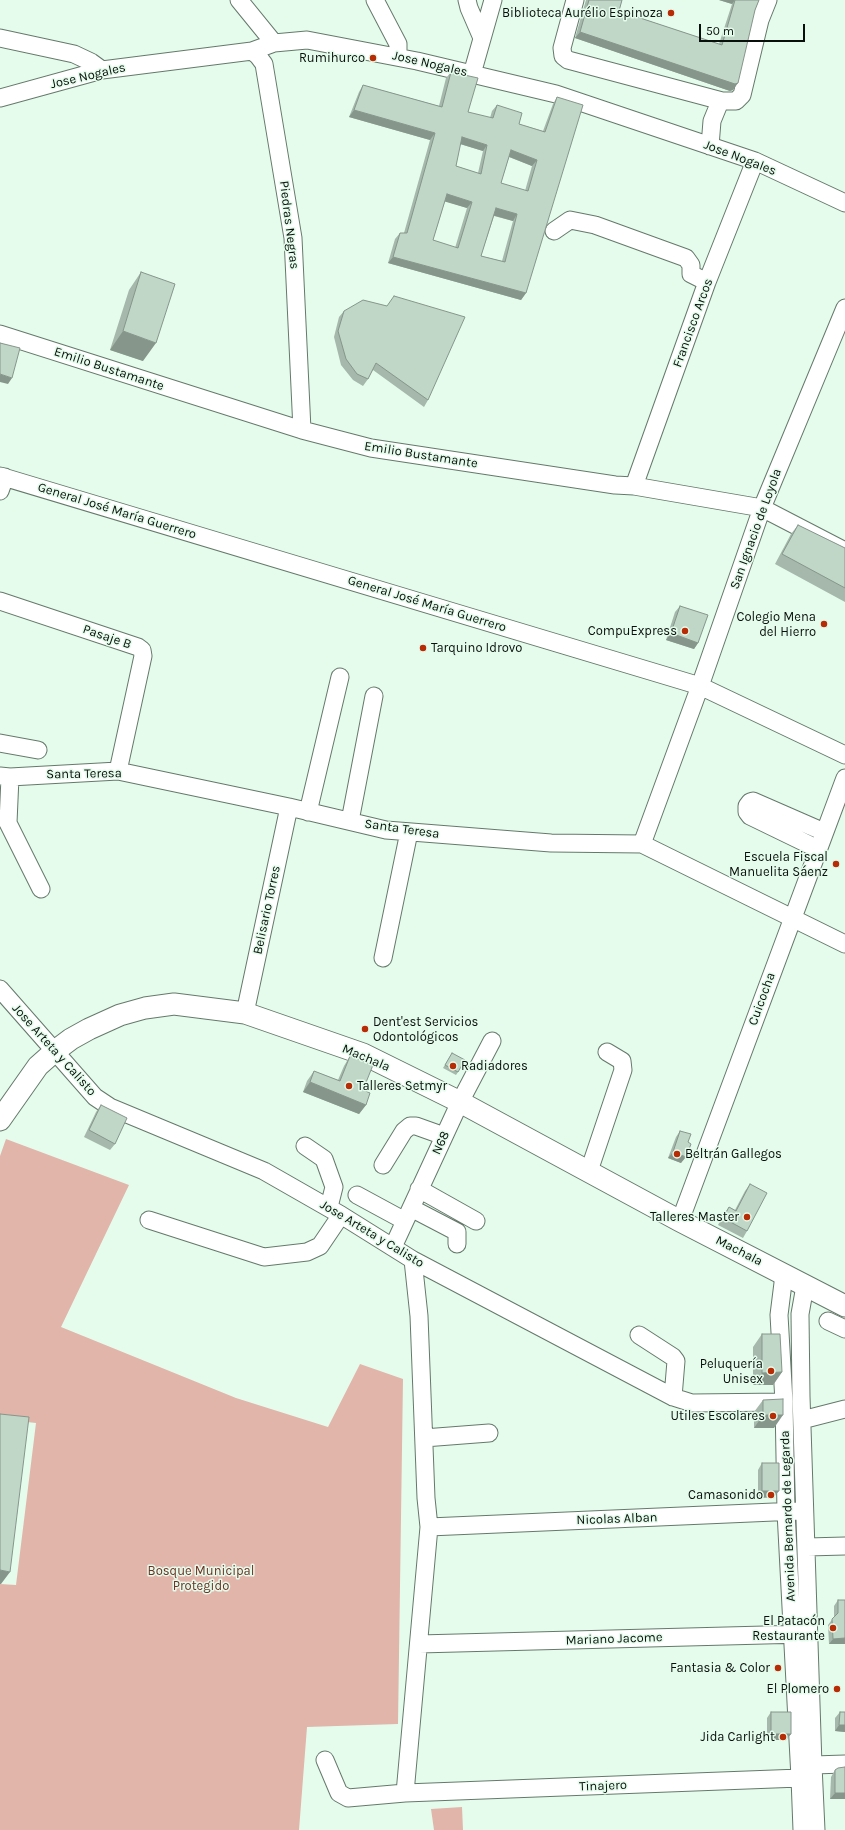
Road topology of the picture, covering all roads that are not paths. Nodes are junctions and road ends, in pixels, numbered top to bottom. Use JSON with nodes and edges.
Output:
{"nodes":[{"id":1,"x":239,"y":0,"type":"edge"},
{"id":2,"x":375,"y":0,"type":"edge"},
{"id":3,"x":467,"y":0,"type":"edge"},
{"id":4,"x":493,"y":0,"type":"edge"},
{"id":5,"x":575,"y":0,"type":"edge"},
{"id":6,"x":768,"y":0,"type":"edge"},
{"id":7,"x":0,"y":38,"type":"edge"},
{"id":8,"x":482,"y":38,"type":"junction"},
{"id":9,"x":274,"y":43,"type":"junction"},
{"id":10,"x":252,"y":51,"type":"junction"},
{"id":11,"x":398,"y":57,"type":"junction"},
{"id":12,"x":102,"y":70,"type":"junction"},
{"id":13,"x":472,"y":74,"type":"junction"},
{"id":14,"x":0,"y":98,"type":"edge"},
{"id":15,"x":722,"y":101,"type":"junction"},
{"id":16,"x":710,"y":146,"type":"junction"},
{"id":17,"x":755,"y":161,"type":"junction"},
{"id":18,"x":845,"y":203,"type":"edge"},
{"id":19,"x":554,"y":231,"type":"dead end"},
{"id":20,"x":707,"y":282,"type":"junction"},
{"id":21,"x":845,"y":308,"type":"edge"},
{"id":22,"x":0,"y":334,"type":"edge"},
{"id":23,"x":302,"y":430,"type":"junction"},
{"id":24,"x":2,"y":481,"type":"edge"},
{"id":25,"x":634,"y":486,"type":"junction"},
{"id":26,"x":762,"y":508,"type":"junction"},
{"id":27,"x":845,"y":551,"type":"edge"},
{"id":28,"x":0,"y":601,"type":"edge"},
{"id":29,"x":340,"y":677,"type":"dead end"},
{"id":30,"x":700,"y":686,"type":"junction"},
{"id":31,"x":374,"y":696,"type":"dead end"},
{"id":32,"x":0,"y":743,"type":"edge"},
{"id":33,"x":38,"y":750,"type":"dead end"},
{"id":34,"x":845,"y":755,"type":"edge"},
{"id":35,"x":118,"y":771,"type":"junction"},
{"id":36,"x":5,"y":777,"type":"edge"},
{"id":37,"x":845,"y":778,"type":"edge"},
{"id":38,"x":289,"y":807,"type":"junction"},
{"id":39,"x":308,"y":812,"type":"junction"},
{"id":40,"x":350,"y":821,"type":"junction"},
{"id":41,"x":409,"y":832,"type":"junction"},
{"id":42,"x":824,"y":832,"type":"junction"},
{"id":43,"x":642,"y":844,"type":"junction"},
{"id":44,"x":818,"y":849,"type":"junction"},
{"id":45,"x":41,"y":889,"type":"dead end"},
{"id":46,"x":793,"y":917,"type":"junction"},
{"id":47,"x":845,"y":944,"type":"edge"},
{"id":48,"x":383,"y":958,"type":"dead end"},
{"id":49,"x":0,"y":988,"type":"edge"},
{"id":50,"x":245,"y":1013,"type":"junction"},
{"id":51,"x":492,"y":1041,"type":"dead end"},
{"id":52,"x":55,"y":1051,"type":"junction"},
{"id":53,"x":607,"y":1052,"type":"dead end"},
{"id":54,"x":460,"y":1102,"type":"junction"},
{"id":55,"x":1,"y":1117,"type":"edge"},
{"id":56,"x":444,"y":1136,"type":"junction"},
{"id":57,"x":304,"y":1146,"type":"dead end"},
{"id":58,"x":383,"y":1165,"type":"dead end"},
{"id":59,"x":589,"y":1171,"type":"junction"},
{"id":60,"x":419,"y":1189,"type":"junction"},
{"id":61,"x":357,"y":1195,"type":"dead end"},
{"id":62,"x":335,"y":1211,"type":"junction"},
{"id":63,"x":408,"y":1215,"type":"junction"},
{"id":64,"x":149,"y":1220,"type":"dead end"},
{"id":65,"x":476,"y":1221,"type":"dead end"},
{"id":66,"x":680,"y":1221,"type":"junction"},
{"id":67,"x":457,"y":1244,"type":"dead end"},
{"id":68,"x":393,"y":1247,"type":"junction"},
{"id":69,"x":413,"y":1260,"type":"junction"},
{"id":70,"x":784,"y":1275,"type":"junction"},
{"id":71,"x":805,"y":1286,"type":"junction"},
{"id":72,"x":845,"y":1306,"type":"edge"},
{"id":73,"x":828,"y":1321,"type":"dead end"},
{"id":74,"x":845,"y":1330,"type":"edge"},
{"id":75,"x":639,"y":1335,"type":"dead end"},
{"id":76,"x":673,"y":1397,"type":"junction"},
{"id":77,"x":784,"y":1402,"type":"junction"},
{"id":78,"x":845,"y":1409,"type":"edge"},
{"id":79,"x":802,"y":1420,"type":"junction"},
{"id":80,"x":488,"y":1433,"type":"dead end"},
{"id":81,"x":424,"y":1438,"type":"junction"},
{"id":82,"x":806,"y":1510,"type":"junction"},
{"id":83,"x":786,"y":1512,"type":"junction"},
{"id":84,"x":429,"y":1527,"type":"junction"},
{"id":85,"x":845,"y":1546,"type":"edge"},
{"id":86,"x":807,"y":1547,"type":"junction"},
{"id":87,"x":801,"y":1634,"type":"junction"},
{"id":88,"x":419,"y":1644,"type":"junction"},
{"id":89,"x":325,"y":1760,"type":"dead end"},
{"id":90,"x":845,"y":1764,"type":"edge"},
{"id":91,"x":813,"y":1765,"type":"junction"},
{"id":92,"x":800,"y":1778,"type":"junction"},
{"id":93,"x":405,"y":1793,"type":"junction"},
{"id":94,"x":802,"y":1830,"type":"edge"},
{"id":95,"x":816,"y":1830,"type":"edge"}],
"edges":[{"from":1,"to":9,"type":"street"},
{"from":2,"to":11,"type":"street"},
{"from":3,"to":8,"type":"street"},
{"from":4,"to":8,"type":"street"},
{"from":5,"to":15,"type":"street"},
{"from":6,"to":15,"type":"street"},
{"from":7,"to":12,"type":"street"},
{"from":8,"to":13,"type":"street"},
{"from":9,"to":10,"type":"street","name":"Jose Nogales"},
{"from":9,"to":11,"type":"street","name":"Jose Nogales"},
{"from":10,"to":12,"type":"street","name":"Jose Nogales"},
{"from":10,"to":23,"type":"street","name":"Piedras Negras"},
{"from":11,"to":13,"type":"street","name":"Jose Nogales"},
{"from":12,"to":14,"type":"street","name":"Jose Nogales"},
{"from":13,"to":16,"type":"street","name":"Jose Nogales"},
{"from":15,"to":16,"type":"street"},
{"from":16,"to":17,"type":"street","name":"Jose Nogales"},
{"from":17,"to":18,"type":"street","name":"Jose Nogales"},
{"from":17,"to":20,"type":"street","name":"Francisco Arcos"},
{"from":19,"to":20,"type":"street"},
{"from":20,"to":25,"type":"street","name":"Francisco Arcos"},
{"from":21,"to":26,"type":"street","name":"San Ignacio de Loyola"},
{"from":22,"to":23,"type":"street","name":"Emilio Bustamante"},
{"from":23,"to":25,"type":"street","name":"Emilio Bustamante"},
{"from":24,"to":30,"type":"street","name":"General José María Guerrero"},
{"from":25,"to":26,"type":"street","name":"Emilio Bustamante"},
{"from":26,"to":27,"type":"street","name":"Emilio Bustamante"},
{"from":26,"to":30,"type":"street","name":"San Ignacio de Loyola"},
{"from":28,"to":35,"type":"street","name":"Pasaje B"},
{"from":29,"to":39,"type":"street"},
{"from":30,"to":34,"type":"street","name":"General José María Guerrero"},
{"from":30,"to":43,"type":"street","name":"San Ignacio de Loyola"},
{"from":31,"to":40,"type":"street"},
{"from":32,"to":33,"type":"street"},
{"from":35,"to":36,"type":"street","name":"Santa Teresa"},
{"from":35,"to":38,"type":"street","name":"Santa Teresa"},
{"from":36,"to":45,"type":"street"},
{"from":37,"to":42,"type":"street","name":"Cuicocha"},
{"from":38,"to":39,"type":"street","name":"Santa Teresa"},
{"from":38,"to":50,"type":"street","name":"Belisario Torres"},
{"from":39,"to":40,"type":"street","name":"Santa Teresa"},
{"from":40,"to":41,"type":"street","name":"Santa Teresa"},
{"from":41,"to":43,"type":"street","name":"Santa Teresa"},
{"from":41,"to":48,"type":"street"},
{"from":42,"to":44,"type":"street","name":"Cuicocha"},
{"from":42,"to":44,"type":"street"},
{"from":43,"to":46,"type":"street","name":"Santa Teresa"},
{"from":44,"to":46,"type":"street","name":"Cuicocha"},
{"from":46,"to":47,"type":"street","name":"Santa Teresa"},
{"from":46,"to":66,"type":"street","name":"Cuicocha"},
{"from":49,"to":52,"type":"street","name":"Jose Arteta y Calisto"},
{"from":50,"to":52,"type":"main road","name":"Machala"},
{"from":50,"to":54,"type":"main road","name":"Machala"},
{"from":51,"to":54,"type":"street","name":"N68"},
{"from":52,"to":55,"type":"main road","name":"Machala"},
{"from":52,"to":62,"type":"street","name":"Jose Arteta y Calisto"},
{"from":53,"to":59,"type":"street"},
{"from":54,"to":56,"type":"street","name":"N68"},
{"from":54,"to":59,"type":"main road","name":"Machala"},
{"from":56,"to":58,"type":"street"},
{"from":56,"to":60,"type":"street","name":"N68"},
{"from":57,"to":62,"type":"street"},
{"from":59,"to":66,"type":"main road","name":"Machala"},
{"from":60,"to":63,"type":"street","name":"N68"},
{"from":60,"to":65,"type":"street"},
{"from":61,"to":63,"type":"street"},
{"from":62,"to":64,"type":"street"},
{"from":62,"to":68,"type":"street","name":"Jose Arteta y Calisto"},
{"from":63,"to":67,"type":"street"},
{"from":63,"to":68,"type":"street","name":"N68"},
{"from":66,"to":70,"type":"main road","name":"Machala"},
{"from":68,"to":69,"type":"street","name":"Jose Arteta y Calisto"},
{"from":69,"to":76,"type":"street","name":"Jose Arteta y Calisto"},
{"from":69,"to":81,"type":"street"},
{"from":70,"to":71,"type":"main road","name":"Machala"},
{"from":70,"to":77,"type":"street","name":"Avenida Bernardo de Legarda"},
{"from":71,"to":72,"type":"main road","name":"Machala"},
{"from":71,"to":79,"type":"street","name":"Avenida Bernardo de Legarda"},
{"from":73,"to":74,"type":"street"},
{"from":75,"to":76,"type":"street"},
{"from":76,"to":77,"type":"street","name":"Jose Arteta y Calisto"},
{"from":77,"to":83,"type":"street","name":"Avenida Bernardo de Legarda"},
{"from":78,"to":79,"type":"street"},
{"from":79,"to":82,"type":"street","name":"Avenida Bernardo de Legarda"},
{"from":80,"to":81,"type":"street"},
{"from":81,"to":84,"type":"street"},
{"from":82,"to":83,"type":"street","name":"Nicolas Alban"},
{"from":82,"to":86,"type":"street","name":"Avenida Bernardo de Legarda"},
{"from":83,"to":84,"type":"street","name":"Nicolas Alban"},
{"from":83,"to":87,"type":"street","name":"Avenida Bernardo de Legarda"},
{"from":84,"to":88,"type":"street"},
{"from":85,"to":86,"type":"street"},
{"from":86,"to":87,"type":"street","name":"Avenida Bernardo de Legarda"},
{"from":87,"to":88,"type":"street","name":"Mariano Jacome"},
{"from":87,"to":91,"type":"street","name":"Avenida Bernardo de Legarda"},
{"from":87,"to":92,"type":"street","name":"Avenida Bernardo de Legarda"},
{"from":88,"to":93,"type":"street"},
{"from":89,"to":93,"type":"street","name":"Tinajero"},
{"from":90,"to":91,"type":"street"},
{"from":91,"to":95,"type":"street","name":"Avenida Bernardo de Legarda"},
{"from":92,"to":93,"type":"street","name":"Tinajero"},
{"from":92,"to":94,"type":"street","name":"Avenida Bernardo de Legarda"}]}
